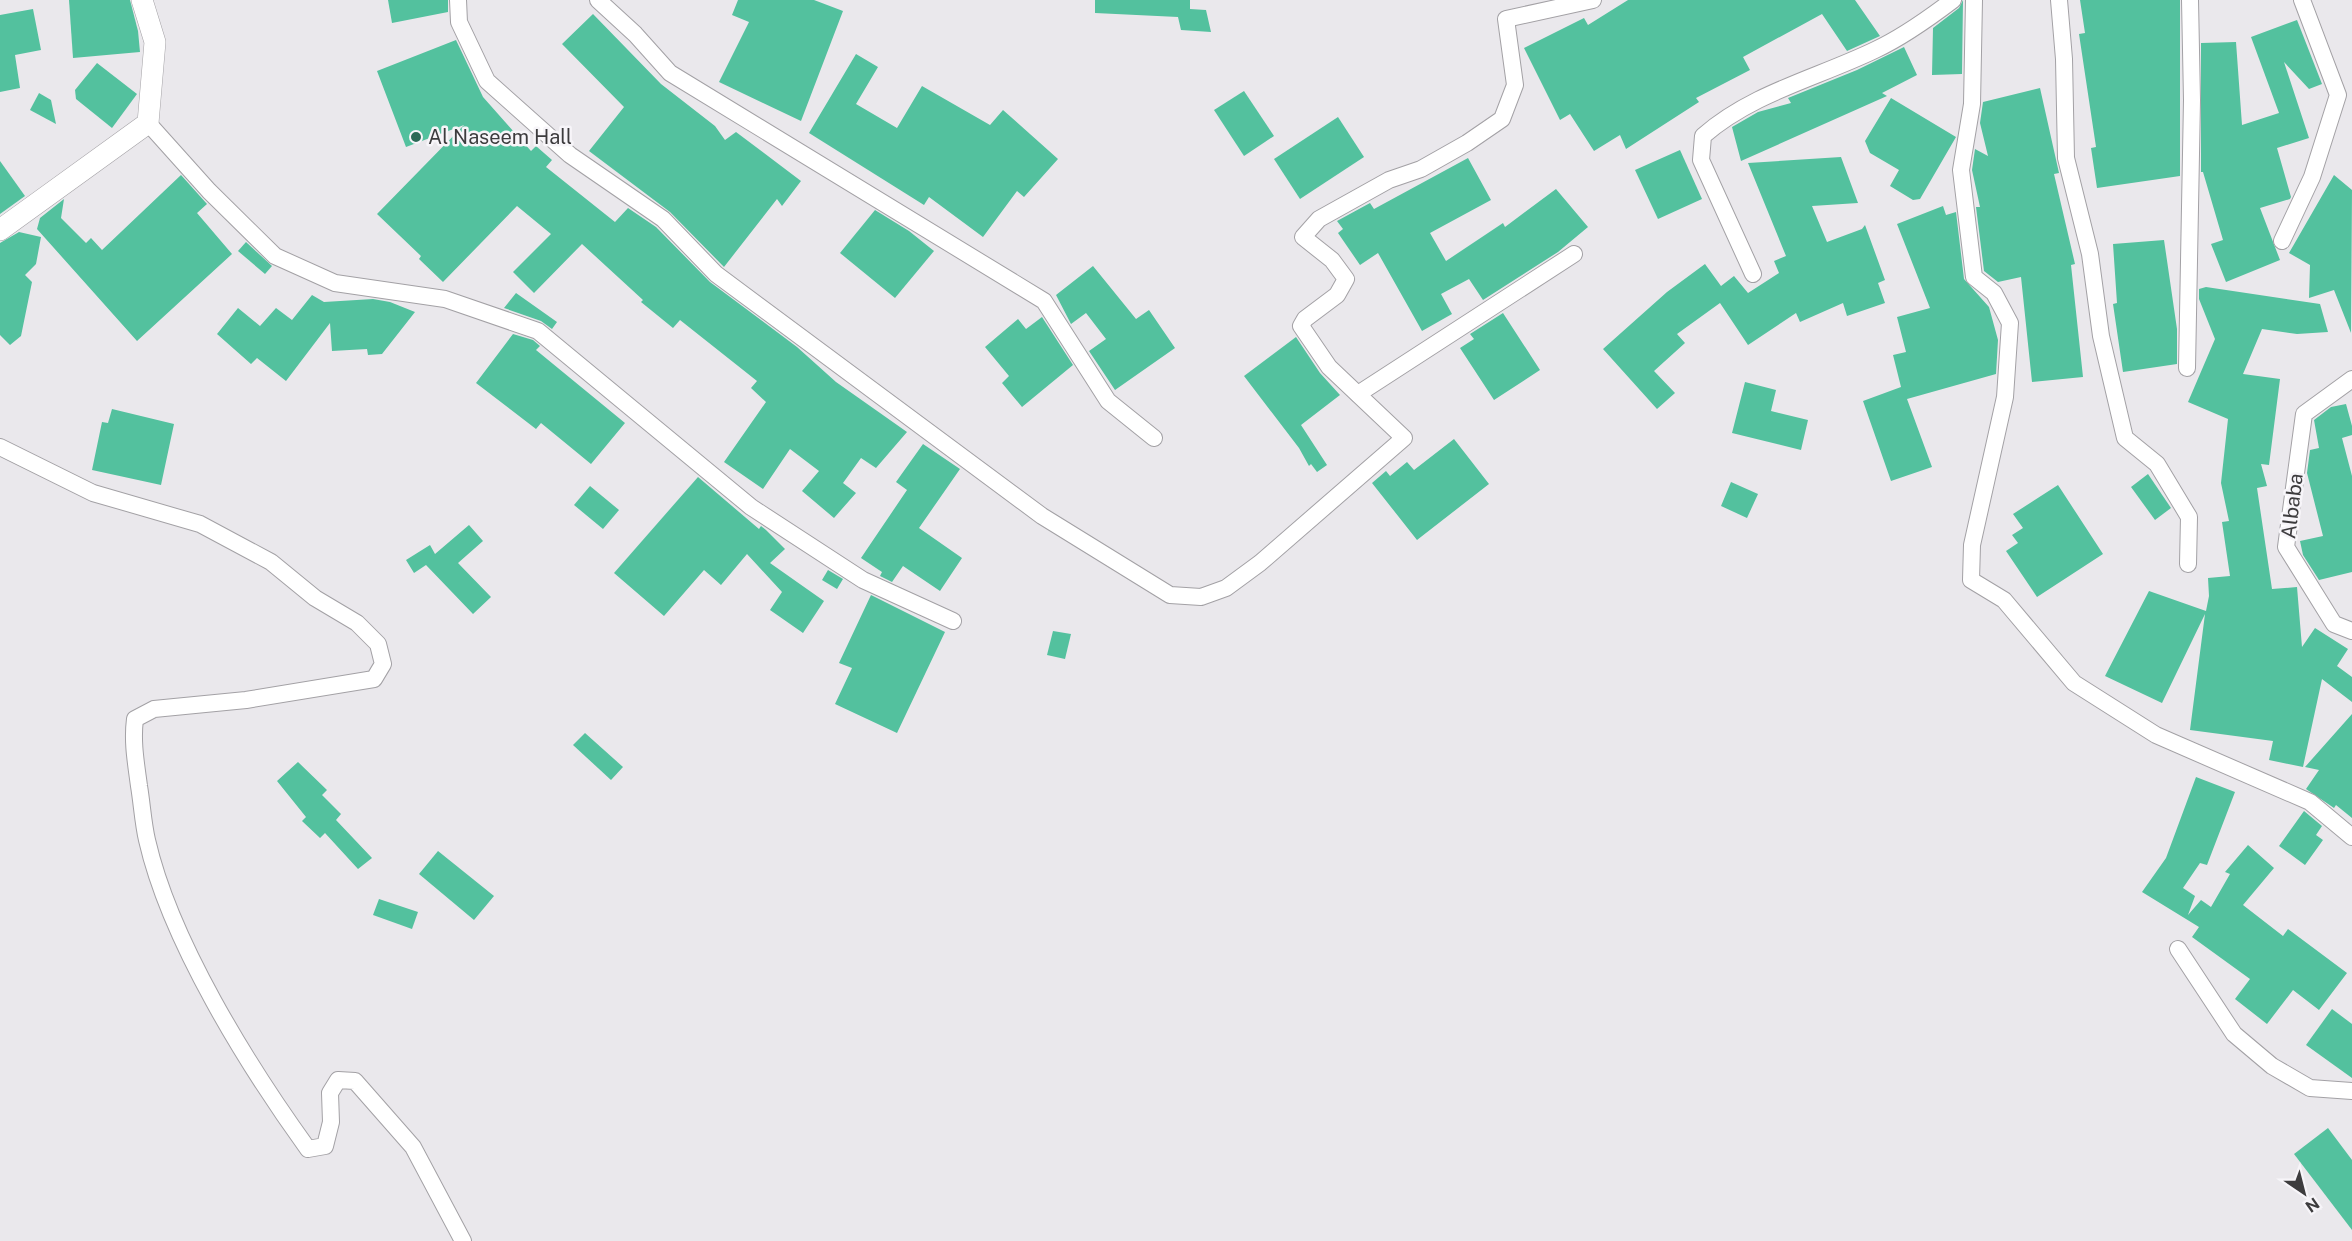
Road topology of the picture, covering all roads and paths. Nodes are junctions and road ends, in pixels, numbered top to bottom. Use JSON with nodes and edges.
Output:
{"nodes":[{"id":1,"x":142,"y":0,"type":"edge"},
{"id":2,"x":458,"y":0,"type":"edge"},
{"id":3,"x":598,"y":0,"type":"edge"},
{"id":4,"x":1593,"y":0,"type":"edge"},
{"id":5,"x":1953,"y":0,"type":"edge"},
{"id":6,"x":1974,"y":0,"type":"edge"},
{"id":7,"x":2059,"y":0,"type":"edge"},
{"id":8,"x":2190,"y":0,"type":"edge"},
{"id":9,"x":2302,"y":0,"type":"edge"},
{"id":10,"x":148,"y":123,"type":"junction"},
{"id":11,"x":0,"y":230,"type":"edge"},
{"id":12,"x":2282,"y":241,"type":"dead end"},
{"id":13,"x":1574,"y":254,"type":"dead end"},
{"id":14,"x":1753,"y":274,"type":"dead end"},
{"id":15,"x":2187,"y":368,"type":"dead end"},
{"id":16,"x":2352,"y":379,"type":"edge"},
{"id":17,"x":1358,"y":394,"type":"junction"},
{"id":18,"x":1154,"y":438,"type":"dead end"},
{"id":19,"x":0,"y":447,"type":"edge"},
{"id":20,"x":2188,"y":564,"type":"dead end"},
{"id":21,"x":953,"y":621,"type":"dead end"},
{"id":22,"x":2352,"y":631,"type":"edge"},
{"id":23,"x":2352,"y":837,"type":"edge"},
{"id":24,"x":2178,"y":949,"type":"dead end"},
{"id":25,"x":2352,"y":1091,"type":"edge"},
{"id":26,"x":463,"y":1241,"type":"edge"}],
"edges":[{"from":1,"to":10,"type":"street"},
{"from":2,"to":17,"type":"street"},
{"from":3,"to":18,"type":"street"},
{"from":4,"to":17,"type":"street"},
{"from":5,"to":14,"type":"street"},
{"from":6,"to":23,"type":"street"},
{"from":7,"to":20,"type":"street"},
{"from":8,"to":15,"type":"street"},
{"from":9,"to":12,"type":"street"},
{"from":10,"to":11,"type":"street"},
{"from":10,"to":21,"type":"street"},
{"from":13,"to":17,"type":"street"},
{"from":16,"to":22,"type":"street","name":"Albaba"},
{"from":19,"to":26,"type":"street"},
{"from":24,"to":25,"type":"street"}]}
